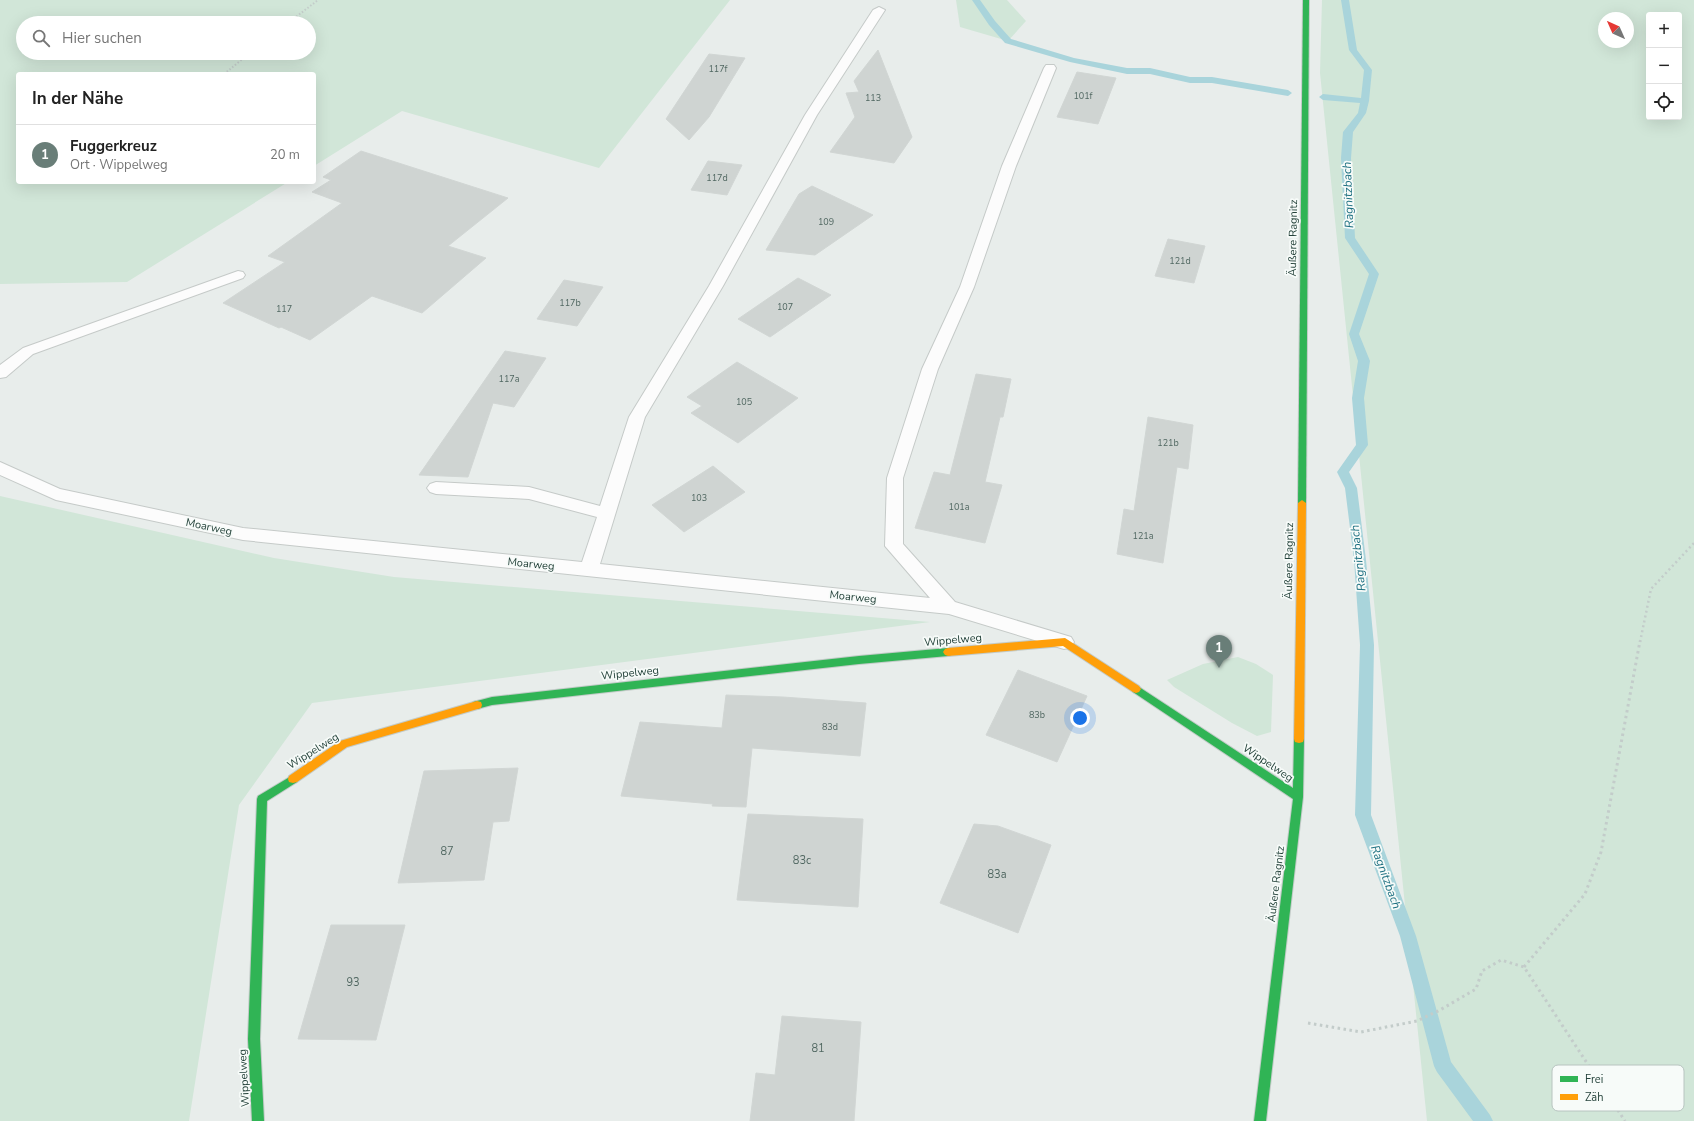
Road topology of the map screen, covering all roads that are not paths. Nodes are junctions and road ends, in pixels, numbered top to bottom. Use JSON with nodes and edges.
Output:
{"nodes":[{"id":1,"x":1306,"y":0,"type":"edge"},
{"id":2,"x":879,"y":10,"type":"dead end"},
{"id":3,"x":1050,"y":68,"type":"dead end"},
{"id":4,"x":238,"y":275,"type":"dead end"},
{"id":5,"x":0,"y":373,"type":"edge"},
{"id":6,"x":0,"y":468,"type":"edge"},
{"id":7,"x":436,"y":488,"type":"dead end"},
{"id":8,"x":608,"y":514,"type":"junction"},
{"id":9,"x":589,"y":570,"type":"junction"},
{"id":10,"x":949,"y":606,"type":"junction"},
{"id":11,"x":1065,"y":642,"type":"junction"},
{"id":12,"x":1298,"y":798,"type":"junction"},
{"id":13,"x":258,"y":1121,"type":"edge"},
{"id":14,"x":1260,"y":1121,"type":"edge"}],
"edges":[{"from":1,"to":12,"type":"street","name":"Äußere Ragnitz"},
{"from":2,"to":8,"type":"lane"},
{"from":3,"to":10,"type":"lane"},
{"from":4,"to":5,"type":"lane"},
{"from":6,"to":9,"type":"lane","name":"Moarweg"},
{"from":7,"to":8,"type":"lane"},
{"from":8,"to":9,"type":"lane"},
{"from":9,"to":10,"type":"lane","name":"Moarweg"},
{"from":10,"to":11,"type":"lane","name":"Moarweg"},
{"from":11,"to":12,"type":"street","name":"Wippelweg"},
{"from":11,"to":13,"type":"street","name":"Wippelweg"},
{"from":12,"to":14,"type":"street","name":"Äußere Ragnitz"}]}
